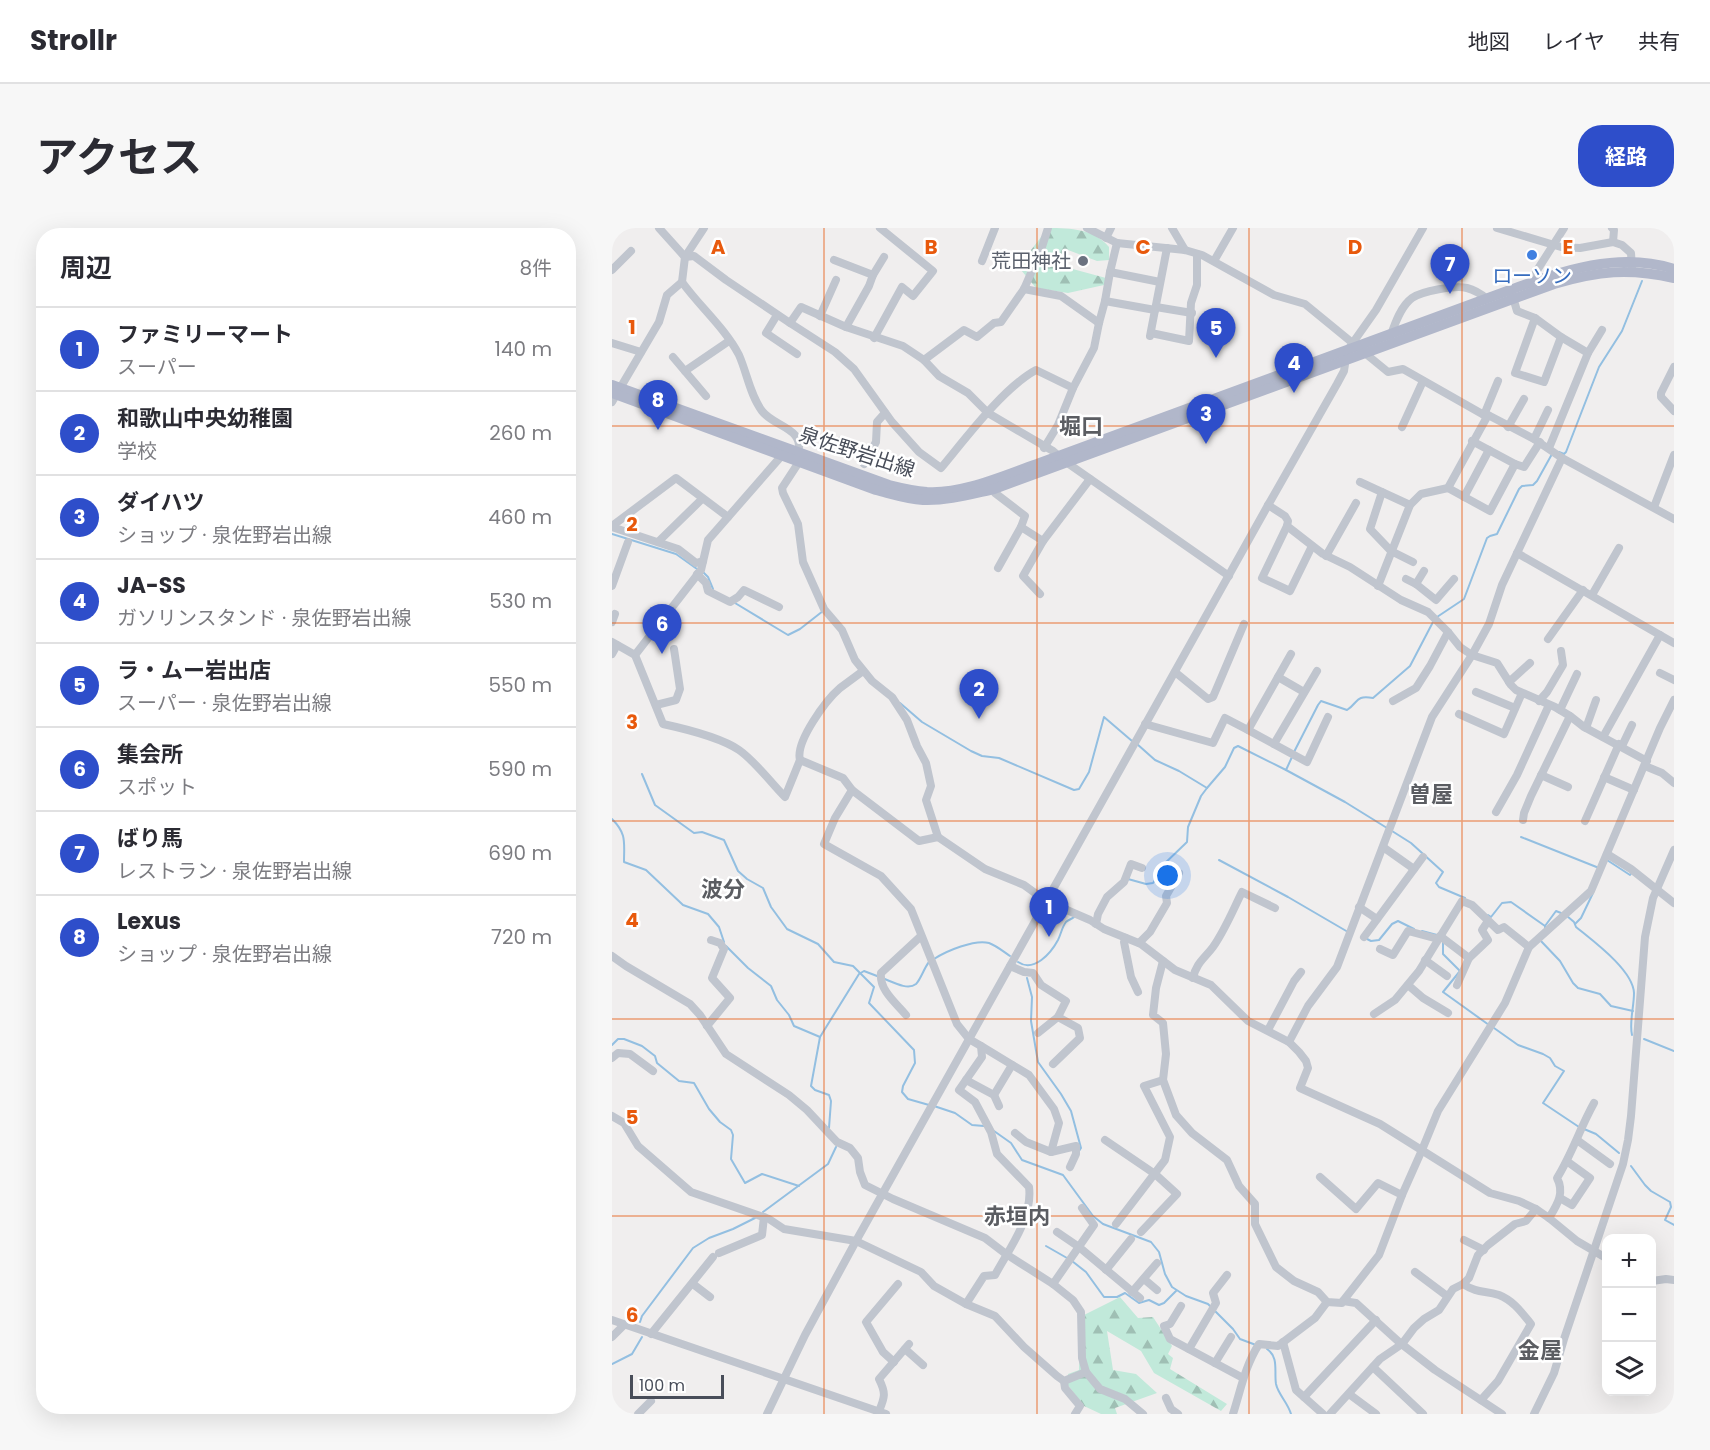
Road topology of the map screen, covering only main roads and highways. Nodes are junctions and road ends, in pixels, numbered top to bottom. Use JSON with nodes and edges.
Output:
{"nodes":[{"id":1,"x":1632,"y":266,"type":"junction"},
{"id":2,"x":1674,"y":269,"type":"edge"},
{"id":3,"x":1674,"y":278,"type":"edge"},
{"id":4,"x":1512,"y":295,"type":"junction"},
{"id":5,"x":1354,"y":351,"type":"junction"},
{"id":6,"x":615,"y":393,"type":"edge"},
{"id":7,"x":798,"y":458,"type":"junction"},
{"id":8,"x":1062,"y":459,"type":"junction"}],
"edges":[{"from":1,"to":2,"type":"main road","name":"泉佐野岩出線"},
{"from":1,"to":3,"type":"main road","name":"泉佐野岩出線"},
{"from":1,"to":4,"type":"main road","name":"泉佐野岩出線"},
{"from":1,"to":4,"type":"main road","name":"泉佐野岩出線"},
{"from":4,"to":5,"type":"main road","name":"泉佐野岩出線"},
{"from":4,"to":5,"type":"main road","name":"泉佐野岩出線"},
{"from":5,"to":8,"type":"main road","name":"泉佐野岩出線"},
{"from":6,"to":7,"type":"main road","name":"泉佐野岩出線"},
{"from":7,"to":8,"type":"main road","name":"泉佐野岩出線"},
{"from":7,"to":8,"type":"main road","name":"泉佐野岩出線"}]}
